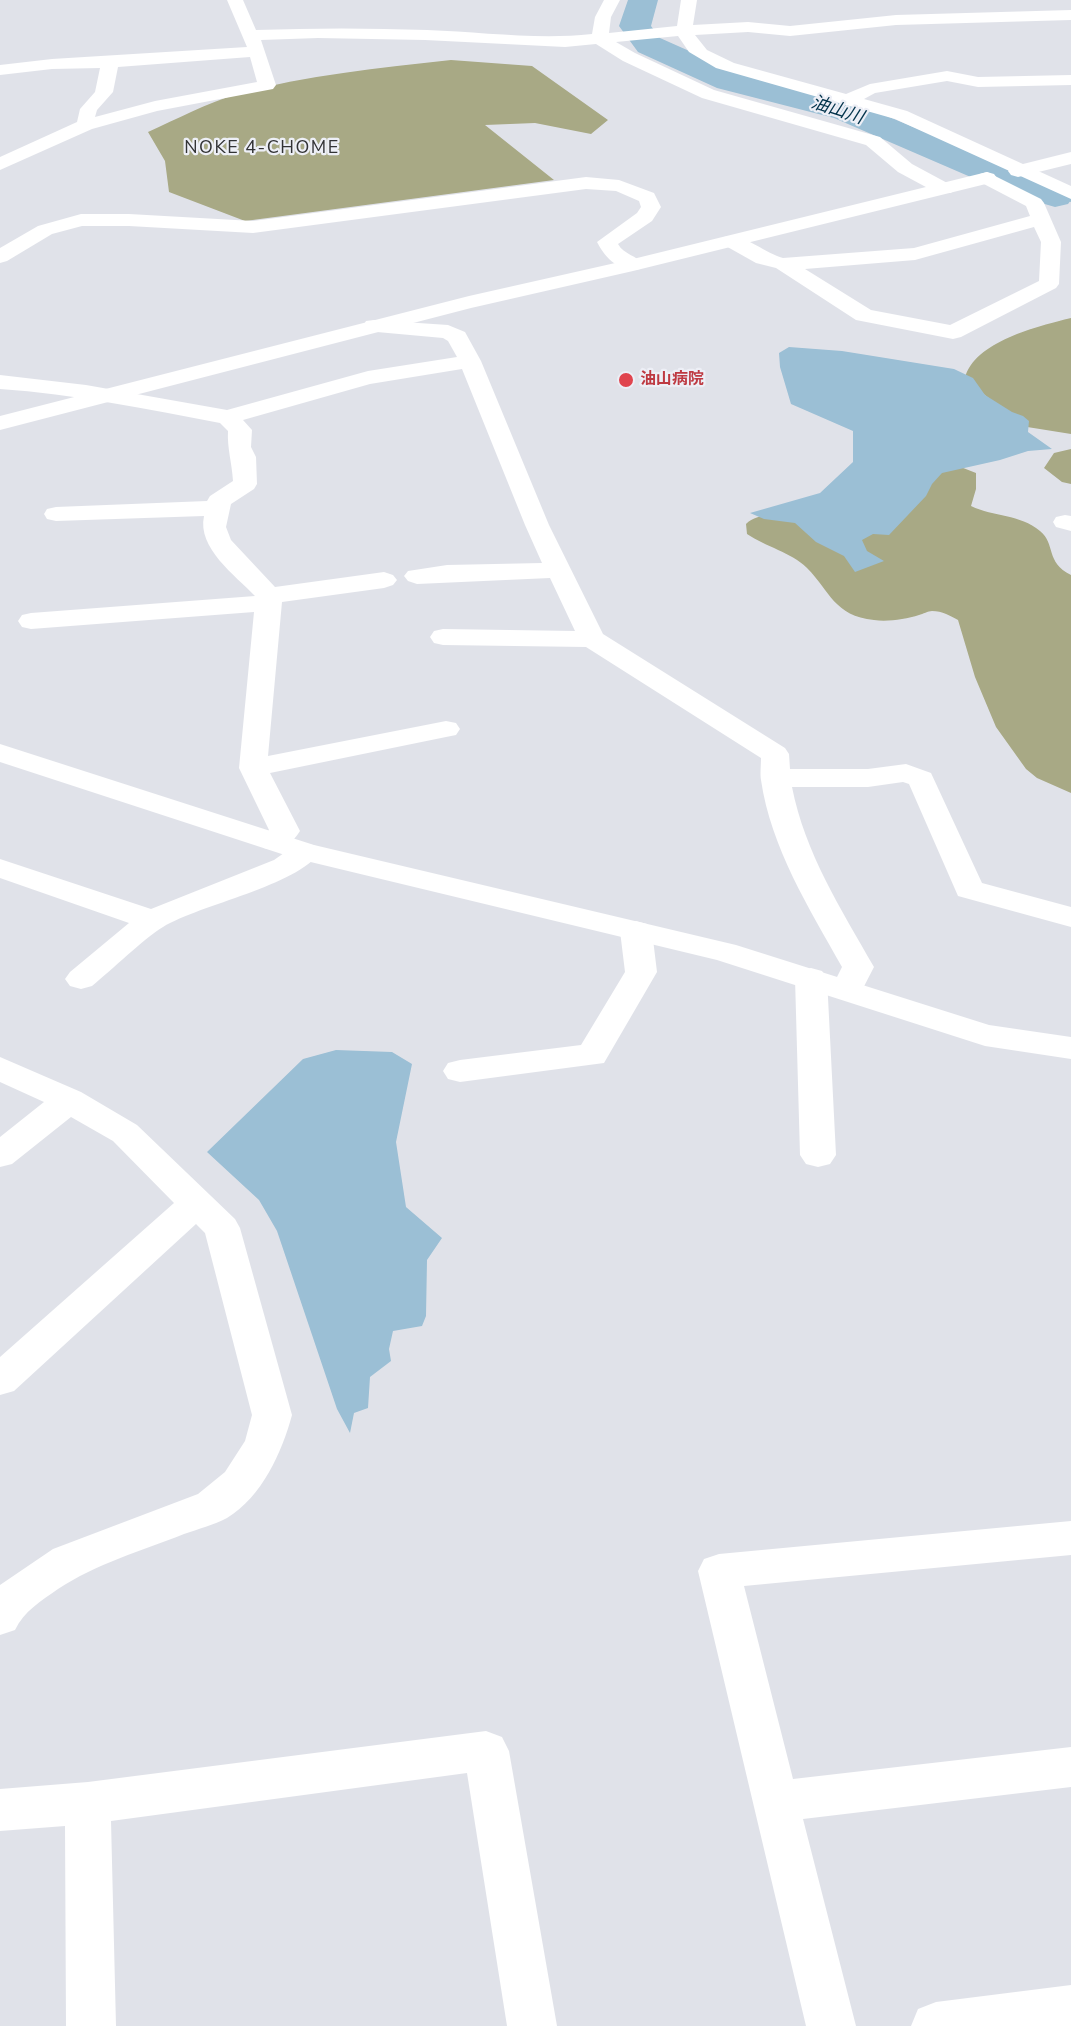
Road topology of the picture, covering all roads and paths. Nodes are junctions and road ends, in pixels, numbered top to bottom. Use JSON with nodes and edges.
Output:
{"nodes":[{"id":1,"x":235,"y":0,"type":"edge"},
{"id":2,"x":612,"y":0,"type":"edge"},
{"id":3,"x":689,"y":0,"type":"edge"},
{"id":4,"x":1071,"y":15,"type":"edge"},
{"id":5,"x":685,"y":30,"type":"junction"},
{"id":6,"x":600,"y":39,"type":"junction"},
{"id":7,"x":254,"y":43,"type":"junction"},
{"id":8,"x":110,"y":62,"type":"junction"},
{"id":9,"x":0,"y":70,"type":"edge"},
{"id":10,"x":1071,"y":80,"type":"edge"},
{"id":11,"x":848,"y":100,"type":"junction"},
{"id":12,"x":86,"y":125,"type":"junction"},
{"id":13,"x":0,"y":143,"type":"edge"},
{"id":14,"x":36,"y":147,"type":"junction"},
{"id":15,"x":1071,"y":158,"type":"edge"},
{"id":16,"x":0,"y":164,"type":"edge"},
{"id":17,"x":1018,"y":171,"type":"junction"},
{"id":18,"x":987,"y":178,"type":"junction"},
{"id":19,"x":944,"y":189,"type":"junction"},
{"id":20,"x":1071,"y":193,"type":"edge"},
{"id":21,"x":1041,"y":219,"type":"junction"},
{"id":22,"x":731,"y":241,"type":"junction"},
{"id":23,"x":0,"y":256,"type":"edge"},
{"id":24,"x":783,"y":264,"type":"junction"},
{"id":25,"x":633,"y":265,"type":"junction"},
{"id":26,"x":469,"y":302,"type":"junction"},
{"id":27,"x":374,"y":326,"type":"junction"},
{"id":28,"x":448,"y":332,"type":"junction"},
{"id":29,"x":470,"y":361,"type":"junction"},
{"id":30,"x":0,"y":382,"type":"edge"},
{"id":31,"x":108,"y":397,"type":"junction"},
{"id":32,"x":228,"y":417,"type":"junction"},
{"id":33,"x":0,"y":423,"type":"edge"},
{"id":34,"x":217,"y":508,"type":"junction"},
{"id":35,"x":56,"y":514,"type":"dead end"},
{"id":36,"x":559,"y":570,"type":"junction"},
{"id":37,"x":417,"y":576,"type":"dead end"},
{"id":38,"x":384,"y":580,"type":"dead end"},
{"id":39,"x":270,"y":600,"type":"junction"},
{"id":40,"x":31,"y":621,"type":"dead end"},
{"id":41,"x":443,"y":638,"type":"dead end"},
{"id":42,"x":592,"y":639,"type":"junction"},
{"id":43,"x":446,"y":729,"type":"dead end"},
{"id":44,"x":0,"y":753,"type":"edge"},
{"id":45,"x":253,"y":768,"type":"junction"},
{"id":46,"x":774,"y":778,"type":"junction"},
{"id":47,"x":275,"y":842,"type":"junction"},
{"id":48,"x":305,"y":852,"type":"junction"},
{"id":49,"x":0,"y":868,"type":"edge"},
{"id":50,"x":1071,"y":917,"type":"edge"},
{"id":51,"x":152,"y":920,"type":"junction"},
{"id":52,"x":636,"y":931,"type":"junction"},
{"id":53,"x":811,"y":978,"type":"junction"},
{"id":54,"x":81,"y":979,"type":"dead end"},
{"id":55,"x":847,"y":989,"type":"junction"},
{"id":56,"x":1071,"y":1048,"type":"edge"},
{"id":57,"x":0,"y":1068,"type":"edge"},
{"id":58,"x":460,"y":1071,"type":"dead end"},
{"id":59,"x":69,"y":1100,"type":"junction"},
{"id":60,"x":0,"y":1155,"type":"edge"},
{"id":61,"x":818,"y":1155,"type":"dead end"},
{"id":62,"x":198,"y":1202,"type":"junction"},
{"id":63,"x":0,"y":1380,"type":"edge"},
{"id":64,"x":1071,"y":1538,"type":"edge"},
{"id":65,"x":0,"y":1617,"type":"edge"},
{"id":66,"x":1071,"y":1767,"type":"edge"},
{"id":67,"x":776,"y":1802,"type":"junction"},
{"id":68,"x":88,"y":1803,"type":"junction"},
{"id":69,"x":0,"y":1810,"type":"edge"},
{"id":70,"x":1071,"y":2009,"type":"edge"},
{"id":71,"x":90,"y":2026,"type":"edge"},
{"id":72,"x":532,"y":2026,"type":"edge"},
{"id":73,"x":831,"y":2026,"type":"edge"},
{"id":74,"x":936,"y":2026,"type":"edge"}],
"edges":[{"from":1,"to":7,"type":"street"},
{"from":2,"to":6,"type":"street"},
{"from":3,"to":5,"type":"street"},
{"from":4,"to":5,"type":"street"},
{"from":5,"to":6,"type":"street"},
{"from":5,"to":11,"type":"street"},
{"from":6,"to":7,"type":"street"},
{"from":6,"to":19,"type":"street"},
{"from":7,"to":8,"type":"street"},
{"from":7,"to":12,"type":"street"},
{"from":8,"to":9,"type":"street"},
{"from":8,"to":12,"type":"street"},
{"from":10,"to":11,"type":"street"},
{"from":11,"to":17,"type":"street"},
{"from":12,"to":14,"type":"street"},
{"from":13,"to":14,"type":"street"},
{"from":14,"to":16,"type":"street"},
{"from":15,"to":17,"type":"street"},
{"from":17,"to":18,"type":"street"},
{"from":17,"to":20,"type":"street"},
{"from":18,"to":19,"type":"street"},
{"from":18,"to":21,"type":"street"},
{"from":19,"to":22,"type":"street"},
{"from":21,"to":24,"type":"street"},
{"from":21,"to":24,"type":"street"},
{"from":22,"to":24,"type":"street"},
{"from":22,"to":25,"type":"street"},
{"from":23,"to":25,"type":"street"},
{"from":25,"to":26,"type":"street"},
{"from":26,"to":27,"type":"street"},
{"from":26,"to":28,"type":"street"},
{"from":27,"to":28,"type":"street"},
{"from":27,"to":31,"type":"street"},
{"from":28,"to":29,"type":"street"},
{"from":29,"to":32,"type":"street"},
{"from":29,"to":36,"type":"street"},
{"from":30,"to":31,"type":"street"},
{"from":31,"to":32,"type":"street"},
{"from":31,"to":33,"type":"street"},
{"from":32,"to":34,"type":"street"},
{"from":34,"to":35,"type":"street"},
{"from":34,"to":39,"type":"street"},
{"from":36,"to":37,"type":"street"},
{"from":36,"to":42,"type":"street"},
{"from":38,"to":39,"type":"street"},
{"from":39,"to":40,"type":"street"},
{"from":39,"to":45,"type":"street"},
{"from":41,"to":42,"type":"street"},
{"from":42,"to":46,"type":"street"},
{"from":43,"to":45,"type":"street"},
{"from":44,"to":47,"type":"street"},
{"from":45,"to":47,"type":"street"},
{"from":46,"to":50,"type":"street"},
{"from":46,"to":55,"type":"street"},
{"from":47,"to":48,"type":"street"},
{"from":48,"to":51,"type":"street"},
{"from":48,"to":52,"type":"street"},
{"from":49,"to":51,"type":"street"},
{"from":51,"to":54,"type":"street"},
{"from":52,"to":53,"type":"street"},
{"from":52,"to":58,"type":"street"},
{"from":53,"to":55,"type":"street"},
{"from":53,"to":61,"type":"street"},
{"from":55,"to":56,"type":"street"},
{"from":57,"to":59,"type":"street"},
{"from":59,"to":60,"type":"street"},
{"from":59,"to":62,"type":"street"},
{"from":62,"to":63,"type":"street"},
{"from":62,"to":65,"type":"street"},
{"from":64,"to":67,"type":"street"},
{"from":66,"to":67,"type":"street"},
{"from":67,"to":73,"type":"street"},
{"from":68,"to":69,"type":"street"},
{"from":68,"to":71,"type":"street"},
{"from":68,"to":72,"type":"street"},
{"from":70,"to":74,"type":"street"}]}
